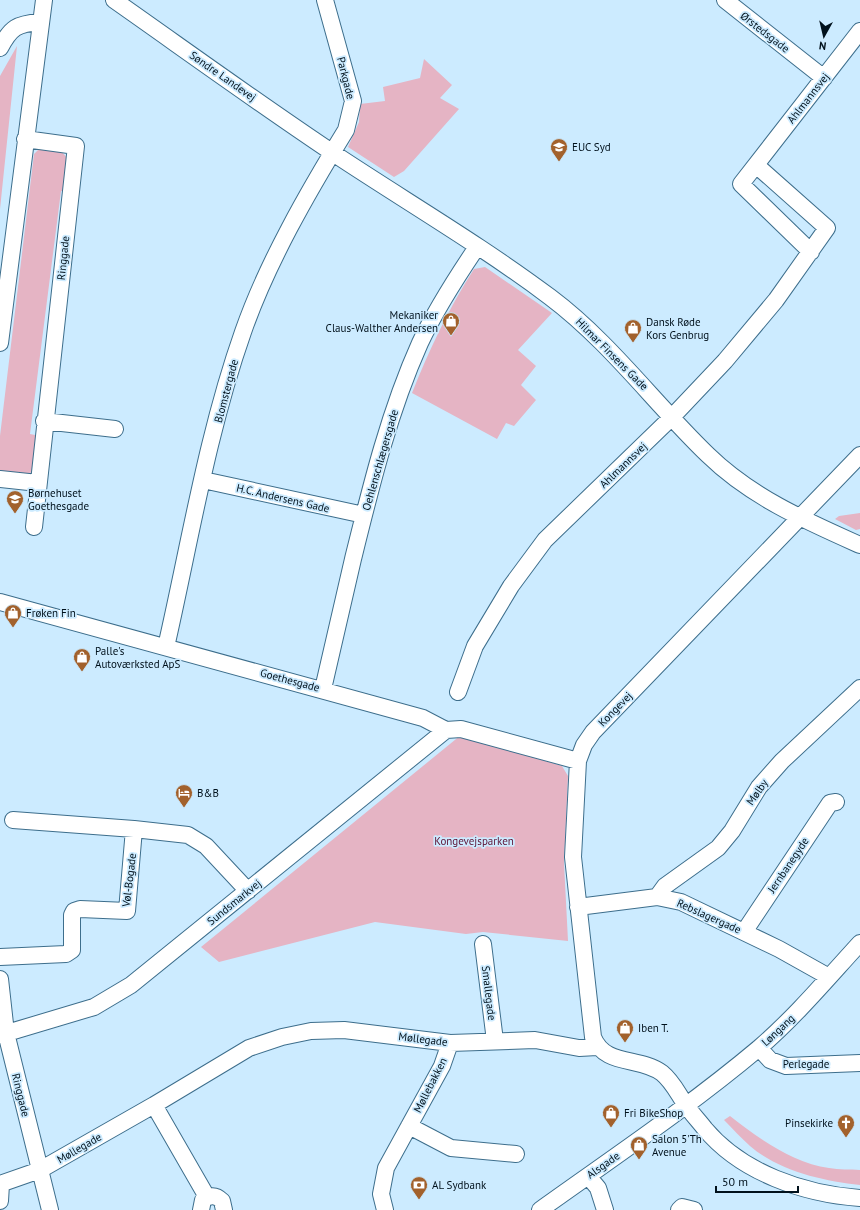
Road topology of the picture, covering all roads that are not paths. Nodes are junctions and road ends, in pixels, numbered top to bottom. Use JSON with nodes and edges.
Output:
{"nodes":[{"id":1,"x":44,"y":0,"type":"edge"},
{"id":2,"x":114,"y":0,"type":"edge"},
{"id":3,"x":325,"y":0,"type":"edge"},
{"id":4,"x":725,"y":0,"type":"edge"},
{"id":5,"x":40,"y":22,"type":"junction"},
{"id":6,"x":860,"y":31,"type":"edge"},
{"id":7,"x":0,"y":48,"type":"edge"},
{"id":8,"x":824,"y":78,"type":"junction"},
{"id":9,"x":25,"y":139,"type":"junction"},
{"id":10,"x":332,"y":152,"type":"junction"},
{"id":11,"x":756,"y":165,"type":"junction"},
{"id":12,"x":477,"y":247,"type":"junction"},
{"id":13,"x":811,"y":252,"type":"junction"},
{"id":14,"x":0,"y":343,"type":"edge"},
{"id":15,"x":672,"y":417,"type":"junction"},
{"id":16,"x":44,"y":421,"type":"junction"},
{"id":17,"x":116,"y":428,"type":"dead end"},
{"id":18,"x":860,"y":455,"type":"edge"},
{"id":19,"x":0,"y":479,"type":"edge"},
{"id":20,"x":203,"y":480,"type":"junction"},
{"id":21,"x":38,"y":483,"type":"junction"},
{"id":22,"x":364,"y":515,"type":"junction"},
{"id":23,"x":799,"y":518,"type":"junction"},
{"id":24,"x":34,"y":527,"type":"dead end"},
{"id":25,"x":860,"y":545,"type":"edge"},
{"id":26,"x":0,"y":602,"type":"edge"},
{"id":27,"x":166,"y":646,"type":"junction"},
{"id":28,"x":860,"y":688,"type":"edge"},
{"id":29,"x":323,"y":689,"type":"junction"},
{"id":30,"x":458,"y":692,"type":"dead end"},
{"id":31,"x":446,"y":730,"type":"junction"},
{"id":32,"x":578,"y":761,"type":"junction"},
{"id":33,"x":836,"y":802,"type":"dead end"},
{"id":34,"x":13,"y":820,"type":"dead end"},
{"id":35,"x":134,"y":828,"type":"junction"},
{"id":36,"x":248,"y":891,"type":"junction"},
{"id":37,"x":657,"y":897,"type":"junction"},
{"id":38,"x":578,"y":907,"type":"junction"},
{"id":39,"x":744,"y":932,"type":"junction"},
{"id":40,"x":860,"y":943,"type":"edge"},
{"id":41,"x":483,"y":944,"type":"dead end"},
{"id":42,"x":0,"y":957,"type":"edge"},
{"id":43,"x":829,"y":977,"type":"junction"},
{"id":44,"x":0,"y":979,"type":"edge"},
{"id":45,"x":3,"y":1034,"type":"edge"},
{"id":46,"x":495,"y":1041,"type":"junction"},
{"id":47,"x":450,"y":1043,"type":"junction"},
{"id":48,"x":597,"y":1047,"type":"junction"},
{"id":49,"x":759,"y":1048,"type":"junction"},
{"id":50,"x":860,"y":1063,"type":"edge"},
{"id":51,"x":154,"y":1105,"type":"junction"},
{"id":52,"x":687,"y":1106,"type":"junction"},
{"id":53,"x":408,"y":1126,"type":"junction"},
{"id":54,"x":516,"y":1154,"type":"dead end"},
{"id":55,"x":40,"y":1170,"type":"junction"},
{"id":56,"x":588,"y":1176,"type":"junction"},
{"id":57,"x":0,"y":1184,"type":"edge"},
{"id":58,"x":860,"y":1198,"type":"edge"},
{"id":59,"x":0,"y":1201,"type":"edge"},
{"id":60,"x":204,"y":1204,"type":"edge"},
{"id":61,"x":50,"y":1210,"type":"edge"},
{"id":62,"x":224,"y":1210,"type":"edge"},
{"id":63,"x":385,"y":1210,"type":"edge"},
{"id":64,"x":540,"y":1210,"type":"edge"},
{"id":65,"x":605,"y":1210,"type":"edge"},
{"id":66,"x":679,"y":1210,"type":"edge"},
{"id":67,"x":694,"y":1210,"type":"edge"}],
"edges":[{"from":1,"to":5,"type":"street"},
{"from":2,"to":10,"type":"street","name":"Søndre Landevej"},
{"from":3,"to":10,"type":"street","name":"Parkgade"},
{"from":4,"to":8,"type":"street","name":"Ørstedsgade"},
{"from":5,"to":7,"type":"street"},
{"from":5,"to":9,"type":"street"},
{"from":6,"to":8,"type":"street","name":"Ahlmannsvej"},
{"from":8,"to":11,"type":"street","name":"Ahlmannsvej"},
{"from":9,"to":14,"type":"street"},
{"from":9,"to":16,"type":"street","name":"Ringgade"},
{"from":10,"to":12,"type":"street","name":"Hilmar Finsens Gade"},
{"from":10,"to":20,"type":"street","name":"Blomstergade"},
{"from":11,"to":13,"type":"street","name":"Ahlmannsvej"},
{"from":11,"to":13,"type":"street","name":"Ahlmannsvej"},
{"from":12,"to":15,"type":"street","name":"Hilmar Finsens Gade"},
{"from":12,"to":22,"type":"street","name":"Oehlenschlægersgade"},
{"from":13,"to":15,"type":"street","name":"Ahlmannsvej"},
{"from":15,"to":23,"type":"street","name":"Hilmar Finsens Gade"},
{"from":15,"to":30,"type":"street","name":"Ahlmannsvej"},
{"from":16,"to":17,"type":"street"},
{"from":16,"to":21,"type":"street","name":"Ringgade"},
{"from":18,"to":23,"type":"street","name":"Kongevej"},
{"from":19,"to":21,"type":"street"},
{"from":20,"to":22,"type":"street","name":"H.C. Andersens Gade"},
{"from":20,"to":27,"type":"street","name":"Blomstergade"},
{"from":21,"to":24,"type":"street","name":"Ringgade"},
{"from":22,"to":29,"type":"street","name":"Oehlenschlægersgade"},
{"from":23,"to":25,"type":"street","name":"Hilmar Finsens Gade"},
{"from":23,"to":32,"type":"street","name":"Kongevej"},
{"from":26,"to":27,"type":"street","name":"Goethesgade"},
{"from":27,"to":29,"type":"street","name":"Goethesgade"},
{"from":28,"to":37,"type":"street","name":"Mølby"},
{"from":29,"to":31,"type":"street","name":"Goethesgade"},
{"from":31,"to":32,"type":"street","name":"Goethesgade"},
{"from":31,"to":36,"type":"street","name":"Sundsmarkvej"},
{"from":32,"to":38,"type":"street","name":"Kongevej"},
{"from":33,"to":39,"type":"street","name":"Jernbanegyde"},
{"from":34,"to":35,"type":"street"},
{"from":35,"to":36,"type":"street"},
{"from":35,"to":42,"type":"street","name":"Vøl-Bogade"},
{"from":36,"to":45,"type":"street","name":"Sundsmarkvej"},
{"from":37,"to":38,"type":"street","name":"Rebslagergade"},
{"from":37,"to":39,"type":"street","name":"Rebslagergade"},
{"from":38,"to":48,"type":"street","name":"Kongevej"},
{"from":39,"to":43,"type":"street","name":"Rebslagergade"},
{"from":40,"to":43,"type":"street","name":"Løngang"},
{"from":41,"to":46,"type":"street","name":"Smallegade"},
{"from":43,"to":49,"type":"street","name":"Løngang"},
{"from":44,"to":45,"type":"street","name":"Ringgade"},
{"from":45,"to":55,"type":"street","name":"Ringgade"},
{"from":46,"to":47,"type":"street","name":"Møllegade"},
{"from":46,"to":48,"type":"street","name":"Møllegade"},
{"from":47,"to":51,"type":"street","name":"Møllegade"},
{"from":47,"to":53,"type":"street","name":"Møllebakken"},
{"from":48,"to":52,"type":"street"},
{"from":49,"to":50,"type":"street","name":"Perlegade"},
{"from":49,"to":52,"type":"street","name":"Løngang"},
{"from":51,"to":55,"type":"street","name":"Møllegade"},
{"from":51,"to":60,"type":"street"},
{"from":52,"to":56,"type":"street","name":"Alsgade"},
{"from":52,"to":58,"type":"street"},
{"from":53,"to":54,"type":"street"},
{"from":53,"to":63,"type":"street","name":"Møllebakken"},
{"from":55,"to":57,"type":"street","name":"Møllegade"},
{"from":55,"to":61,"type":"street","name":"Ringgade"},
{"from":56,"to":64,"type":"street","name":"Alsgade"},
{"from":56,"to":65,"type":"street"},
{"from":57,"to":59,"type":"street"},
{"from":60,"to":62,"type":"street"},
{"from":66,"to":67,"type":"street"}]}
